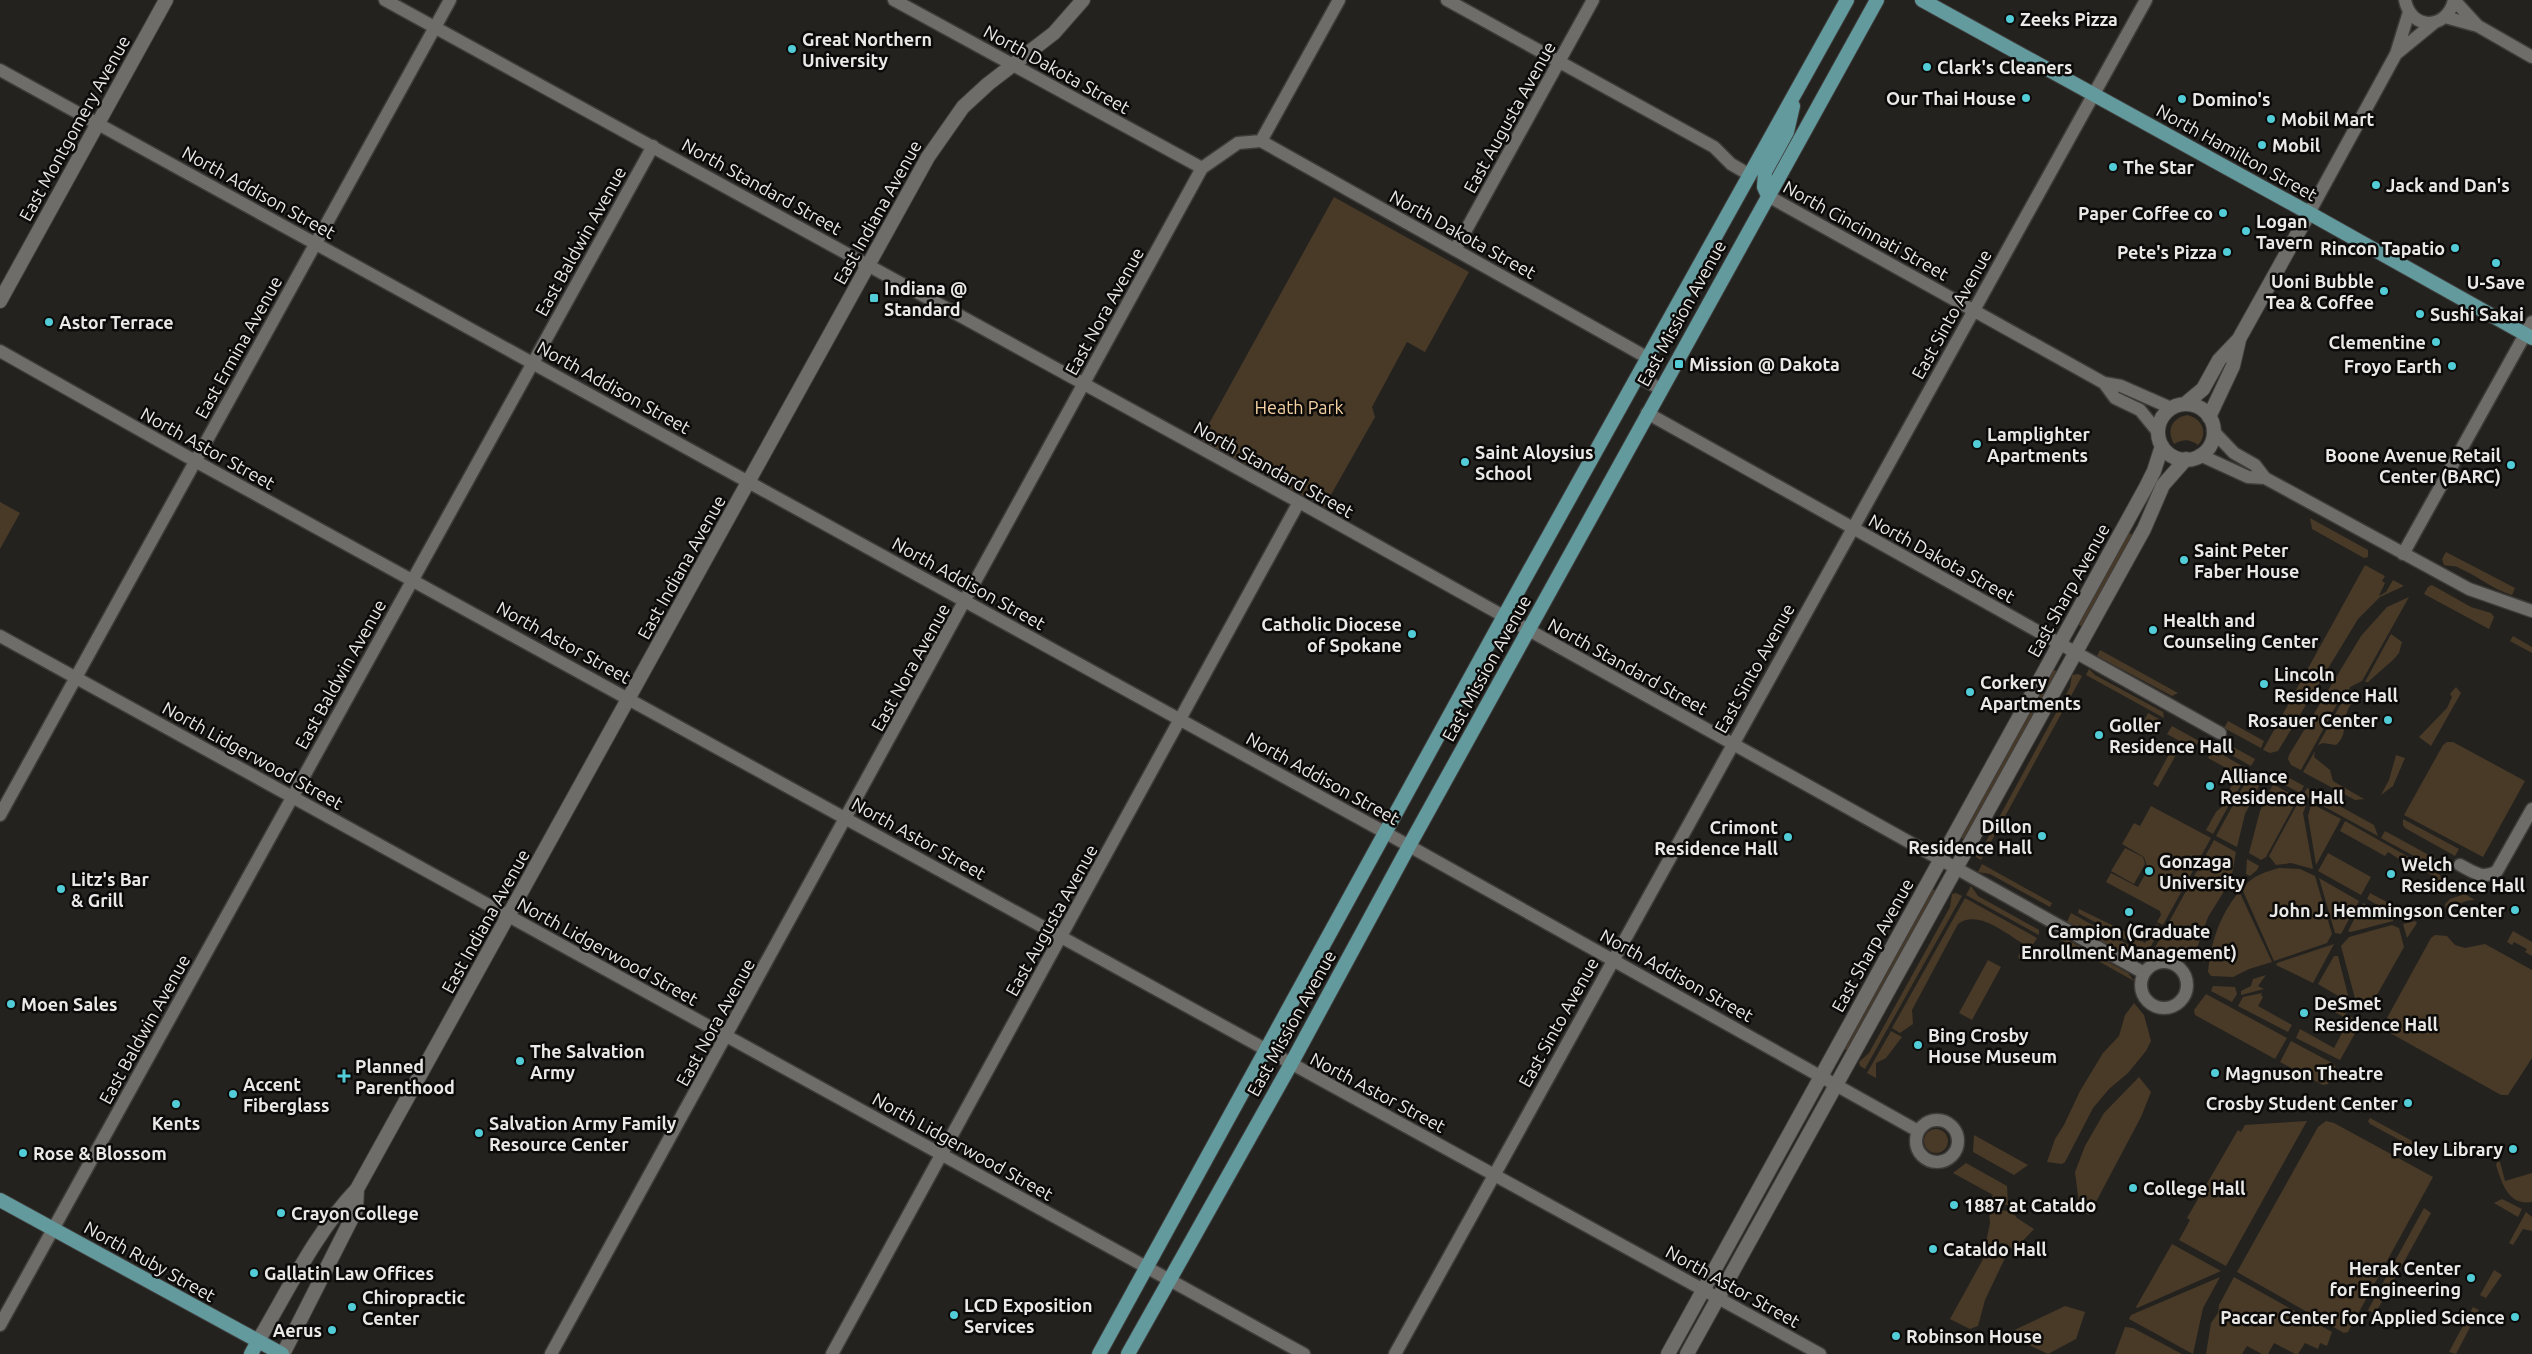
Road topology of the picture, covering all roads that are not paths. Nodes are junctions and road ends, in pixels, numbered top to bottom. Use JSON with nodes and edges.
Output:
{"nodes":[{"id":1,"x":166,"y":0,"type":"edge"},
{"id":2,"x":385,"y":0,"type":"edge"},
{"id":3,"x":450,"y":0,"type":"edge"},
{"id":4,"x":894,"y":0,"type":"edge"},
{"id":5,"x":1083,"y":0,"type":"edge"},
{"id":6,"x":1339,"y":0,"type":"edge"},
{"id":7,"x":1447,"y":0,"type":"edge"},
{"id":8,"x":1594,"y":0,"type":"edge"},
{"id":9,"x":1847,"y":0,"type":"edge"},
{"id":10,"x":1877,"y":0,"type":"edge"},
{"id":11,"x":1922,"y":0,"type":"edge"},
{"id":12,"x":2146,"y":0,"type":"edge"},
{"id":13,"x":2454,"y":0,"type":"edge"},
{"id":14,"x":2407,"y":6,"type":"edge"},
{"id":15,"x":2440,"y":20,"type":"junction"},
{"id":16,"x":2478,"y":26,"type":"junction"},
{"id":17,"x":435,"y":27,"type":"junction"},
{"id":18,"x":2396,"y":54,"type":"junction"},
{"id":19,"x":2532,"y":57,"type":"edge"},
{"id":20,"x":1559,"y":62,"type":"junction"},
{"id":21,"x":1013,"y":66,"type":"junction"},
{"id":22,"x":0,"y":70,"type":"edge"},
{"id":23,"x":1795,"y":94,"type":"junction"},
{"id":24,"x":2093,"y":94,"type":"junction"},
{"id":25,"x":98,"y":124,"type":"junction"},
{"id":26,"x":1261,"y":141,"type":"junction"},
{"id":27,"x":653,"y":146,"type":"junction"},
{"id":28,"x":1202,"y":168,"type":"junction"},
{"id":29,"x":1750,"y":175,"type":"junction"},
{"id":30,"x":1768,"y":196,"type":"junction"},
{"id":31,"x":2309,"y":213,"type":"junction"},
{"id":32,"x":316,"y":243,"type":"junction"},
{"id":33,"x":1455,"y":250,"type":"junction"},
{"id":34,"x":869,"y":264,"type":"junction"},
{"id":35,"x":0,"y":301,"type":"edge"},
{"id":36,"x":1973,"y":310,"type":"junction"},
{"id":37,"x":2530,"y":332,"type":"edge"},
{"id":38,"x":2239,"y":339,"type":"junction"},
{"id":39,"x":0,"y":351,"type":"edge"},
{"id":40,"x":1648,"y":358,"type":"junction"},
{"id":41,"x":533,"y":362,"type":"junction"},
{"id":42,"x":1638,"y":377,"type":"junction"},
{"id":43,"x":2104,"y":383,"type":"junction"},
{"id":44,"x":1084,"y":385,"type":"junction"},
{"id":45,"x":1661,"y":389,"type":"junction"},
{"id":46,"x":2185,"y":404,"type":"junction"},
{"id":47,"x":2171,"y":408,"type":"junction"},
{"id":48,"x":1647,"y":413,"type":"junction"},
{"id":49,"x":2209,"y":417,"type":"junction"},
{"id":50,"x":2214,"y":431,"type":"junction"},
{"id":51,"x":2158,"y":432,"type":"junction"},
{"id":52,"x":2162,"y":446,"type":"junction"},
{"id":53,"x":2200,"y":456,"type":"junction"},
{"id":54,"x":2186,"y":460,"type":"junction"},
{"id":55,"x":195,"y":461,"type":"junction"},
{"id":56,"x":2265,"y":478,"type":"junction"},
{"id":57,"x":749,"y":482,"type":"junction"},
{"id":58,"x":1299,"y":502,"type":"junction"},
{"id":59,"x":1852,"y":529,"type":"junction"},
{"id":60,"x":2403,"y":554,"type":"junction"},
{"id":61,"x":413,"y":579,"type":"junction"},
{"id":62,"x":965,"y":601,"type":"junction"},
{"id":63,"x":2532,"y":611,"type":"edge"},
{"id":64,"x":1504,"y":616,"type":"junction"},
{"id":65,"x":1528,"y":630,"type":"junction"},
{"id":66,"x":0,"y":636,"type":"edge"},
{"id":67,"x":2060,"y":644,"type":"junction"},
{"id":68,"x":2075,"y":652,"type":"junction"},
{"id":69,"x":76,"y":678,"type":"junction"},
{"id":70,"x":629,"y":698,"type":"junction"},
{"id":71,"x":1180,"y":719,"type":"junction"},
{"id":72,"x":2220,"y":732,"type":"dead end"},
{"id":73,"x":1732,"y":744,"type":"junction"},
{"id":74,"x":292,"y":797,"type":"junction"},
{"id":75,"x":2532,"y":810,"type":"edge"},
{"id":76,"x":0,"y":815,"type":"edge"},
{"id":77,"x":847,"y":818,"type":"junction"},
{"id":78,"x":1386,"y":832,"type":"junction"},
{"id":79,"x":1409,"y":846,"type":"junction"},
{"id":80,"x":1940,"y":860,"type":"junction"},
{"id":81,"x":2460,"y":865,"type":"dead end"},
{"id":82,"x":1956,"y":869,"type":"junction"},
{"id":83,"x":509,"y":916,"type":"junction"},
{"id":84,"x":1062,"y":937,"type":"junction"},
{"id":85,"x":1612,"y":959,"type":"junction"},
{"id":86,"x":2144,"y":973,"type":"dead end"},
{"id":87,"x":727,"y":1036,"type":"junction"},
{"id":88,"x":1266,"y":1050,"type":"junction"},
{"id":89,"x":1291,"y":1064,"type":"junction"},
{"id":90,"x":1821,"y":1077,"type":"junction"},
{"id":91,"x":1837,"y":1085,"type":"junction"},
{"id":92,"x":1918,"y":1131,"type":"dead end"},
{"id":93,"x":942,"y":1154,"type":"junction"},
{"id":94,"x":1494,"y":1175,"type":"junction"},
{"id":95,"x":357,"y":1189,"type":"junction"},
{"id":96,"x":0,"y":1200,"type":"edge"},
{"id":97,"x":53,"y":1229,"type":"junction"},
{"id":98,"x":1147,"y":1268,"type":"junction"},
{"id":99,"x":1169,"y":1280,"type":"junction"},
{"id":100,"x":1703,"y":1291,"type":"junction"},
{"id":101,"x":1718,"y":1299,"type":"junction"},
{"id":102,"x":0,"y":1325,"type":"edge"},
{"id":103,"x":254,"y":1348,"type":"edge"},
{"id":104,"x":282,"y":1354,"type":"edge"},
{"id":105,"x":551,"y":1354,"type":"edge"},
{"id":106,"x":832,"y":1354,"type":"edge"},
{"id":107,"x":1099,"y":1354,"type":"edge"},
{"id":108,"x":1128,"y":1354,"type":"edge"},
{"id":109,"x":1304,"y":1354,"type":"edge"},
{"id":110,"x":1395,"y":1354,"type":"edge"},
{"id":111,"x":1668,"y":1354,"type":"edge"},
{"id":112,"x":1687,"y":1354,"type":"edge"},
{"id":113,"x":1820,"y":1354,"type":"edge"}],
"edges":[{"from":1,"to":25,"type":"street","name":"East Montgomery Avenue"},
{"from":2,"to":17,"type":"street","name":"North Standard Street"},
{"from":3,"to":17,"type":"street","name":"East Ermina Avenue"},
{"from":4,"to":21,"type":"street","name":"North Dakota Street"},
{"from":5,"to":21,"type":"street","name":"East Indiana Avenue"},
{"from":6,"to":26,"type":"street"},
{"from":7,"to":20,"type":"street"},
{"from":8,"to":20,"type":"street","name":"East Augusta Avenue"},
{"from":9,"to":23,"type":"main road","name":"East Mission Avenue"},
{"from":10,"to":30,"type":"main road","name":"East Mission Avenue"},
{"from":11,"to":24,"type":"main road","name":"North Hamilton Street"},
{"from":12,"to":24,"type":"street","name":"East Sinto Avenue"},
{"from":13,"to":15,"type":"street"},
{"from":13,"to":16,"type":"street"},
{"from":14,"to":15,"type":"street"},
{"from":14,"to":18,"type":"street"},
{"from":15,"to":16,"type":"street"},
{"from":15,"to":18,"type":"street"},
{"from":16,"to":19,"type":"street"},
{"from":17,"to":27,"type":"street","name":"North Standard Street"},
{"from":17,"to":32,"type":"street","name":"East Ermina Avenue"},
{"from":18,"to":31,"type":"street"},
{"from":20,"to":29,"type":"street"},
{"from":20,"to":33,"type":"street","name":"East Augusta Avenue"},
{"from":21,"to":28,"type":"street","name":"North Dakota Street"},
{"from":21,"to":34,"type":"street","name":"East Indiana Avenue"},
{"from":22,"to":25,"type":"street","name":"North Addison Street"},
{"from":23,"to":29,"type":"main road","name":"East Mission Avenue"},
{"from":23,"to":30,"type":"main road"},
{"from":24,"to":31,"type":"main road","name":"North Hamilton Street"},
{"from":24,"to":36,"type":"street","name":"East Sinto Avenue"},
{"from":25,"to":32,"type":"street","name":"North Addison Street"},
{"from":25,"to":35,"type":"street","name":"East Montgomery Avenue"},
{"from":26,"to":28,"type":"street","name":"East Nora Avenue"},
{"from":26,"to":33,"type":"street","name":"North Dakota Street"},
{"from":27,"to":34,"type":"street","name":"North Standard Street"},
{"from":27,"to":41,"type":"street","name":"East Baldwin Avenue"},
{"from":28,"to":44,"type":"street","name":"East Nora Avenue"},
{"from":29,"to":40,"type":"main road","name":"East Mission Avenue"},
{"from":30,"to":36,"type":"street","name":"North Cincinnati Street"},
{"from":30,"to":45,"type":"main road","name":"East Mission Avenue"},
{"from":31,"to":37,"type":"main road","name":"North Hamilton Street"},
{"from":31,"to":38,"type":"street"},
{"from":32,"to":41,"type":"street","name":"North Addison Street"},
{"from":32,"to":55,"type":"street","name":"East Ermina Avenue"},
{"from":33,"to":40,"type":"street","name":"North Dakota Street"},
{"from":34,"to":44,"type":"street","name":"North Standard Street"},
{"from":34,"to":57,"type":"street","name":"East Indiana Avenue"},
{"from":36,"to":43,"type":"street","name":"North Cincinnati Street"},
{"from":36,"to":59,"type":"street","name":"East Sinto Avenue"},
{"from":37,"to":60,"type":"street"},
{"from":38,"to":46,"type":"street"},
{"from":38,"to":49,"type":"street"},
{"from":39,"to":55,"type":"street","name":"North Astor Street"},
{"from":40,"to":42,"type":"main road","name":"East Mission Avenue"},
{"from":41,"to":57,"type":"street","name":"North Addison Street"},
{"from":41,"to":61,"type":"street","name":"East Baldwin Avenue"},
{"from":42,"to":45,"type":"street"},
{"from":42,"to":64,"type":"main road","name":"East Mission Avenue"},
{"from":43,"to":47,"type":"street","name":"North Cincinnati Street"},
{"from":43,"to":51,"type":"street","name":"North Cincinnati Street"},
{"from":44,"to":58,"type":"street","name":"North Standard Street"},
{"from":44,"to":62,"type":"street","name":"East Nora Avenue"},
{"from":45,"to":48,"type":"main road","name":"East Mission Avenue"},
{"from":46,"to":47,"type":"street"},
{"from":46,"to":49,"type":"street"},
{"from":47,"to":51,"type":"street"},
{"from":48,"to":59,"type":"street","name":"North Dakota Street"},
{"from":48,"to":65,"type":"main road","name":"East Mission Avenue"},
{"from":49,"to":50,"type":"street"},
{"from":50,"to":53,"type":"street"},
{"from":50,"to":56,"type":"street"},
{"from":51,"to":52,"type":"street"},
{"from":52,"to":54,"type":"street"},
{"from":52,"to":67,"type":"street","name":"East Sharp Avenue"},
{"from":53,"to":54,"type":"street"},
{"from":53,"to":56,"type":"street"},
{"from":54,"to":68,"type":"street","name":"East Sharp Avenue"},
{"from":55,"to":61,"type":"street","name":"North Astor Street"},
{"from":55,"to":69,"type":"street","name":"East Ermina Avenue"},
{"from":56,"to":60,"type":"street"},
{"from":57,"to":62,"type":"street","name":"North Addison Street"},
{"from":57,"to":70,"type":"street","name":"East Indiana Avenue"},
{"from":58,"to":64,"type":"street","name":"North Standard Street"},
{"from":58,"to":71,"type":"street","name":"East Augusta Avenue"},
{"from":59,"to":67,"type":"street","name":"North Dakota Street"},
{"from":59,"to":73,"type":"street","name":"East Sinto Avenue"},
{"from":60,"to":63,"type":"street"},
{"from":61,"to":70,"type":"street","name":"North Astor Street"},
{"from":61,"to":74,"type":"street","name":"East Baldwin Avenue"},
{"from":62,"to":71,"type":"street","name":"North Addison Street"},
{"from":62,"to":77,"type":"street","name":"East Nora Avenue"},
{"from":64,"to":65,"type":"street","name":"North Standard Street"},
{"from":64,"to":78,"type":"main road","name":"East Mission Avenue"},
{"from":65,"to":73,"type":"street","name":"North Standard Street"},
{"from":65,"to":79,"type":"main road","name":"East Mission Avenue"},
{"from":66,"to":69,"type":"street","name":"North Lidgerwood Street"},
{"from":67,"to":68,"type":"street","name":"North Dakota Street"},
{"from":67,"to":80,"type":"street","name":"East Sharp Avenue"},
{"from":68,"to":72,"type":"street","name":"North Dakota Street"},
{"from":68,"to":82,"type":"street","name":"East Sharp Avenue"},
{"from":69,"to":74,"type":"street","name":"North Lidgerwood Street"},
{"from":69,"to":76,"type":"street","name":"East Ermina Avenue"},
{"from":70,"to":77,"type":"street","name":"North Astor Street"},
{"from":70,"to":83,"type":"street","name":"East Indiana Avenue"},
{"from":71,"to":78,"type":"street","name":"North Addison Street"},
{"from":71,"to":84,"type":"street","name":"East Augusta Avenue"},
{"from":73,"to":80,"type":"street","name":"North Standard Street"},
{"from":73,"to":85,"type":"street","name":"East Sinto Avenue"},
{"from":74,"to":83,"type":"street","name":"North Lidgerwood Street"},
{"from":74,"to":97,"type":"street","name":"East Baldwin Avenue"},
{"from":75,"to":81,"type":"street"},
{"from":77,"to":84,"type":"street","name":"North Astor Street"},
{"from":77,"to":87,"type":"street","name":"East Nora Avenue"},
{"from":78,"to":79,"type":"street","name":"North Addison Street"},
{"from":78,"to":88,"type":"main road","name":"East Mission Avenue"},
{"from":79,"to":85,"type":"street","name":"North Addison Street"},
{"from":79,"to":89,"type":"main road","name":"East Mission Avenue"},
{"from":80,"to":82,"type":"street","name":"North Standard Street"},
{"from":80,"to":90,"type":"street","name":"East Sharp Avenue"},
{"from":82,"to":86,"type":"street","name":"North Standard Street"},
{"from":82,"to":91,"type":"street","name":"East Sharp Avenue"},
{"from":83,"to":87,"type":"street","name":"North Lidgerwood Street"},
{"from":83,"to":95,"type":"street","name":"East Indiana Avenue"},
{"from":84,"to":88,"type":"street","name":"North Astor Street"},
{"from":84,"to":93,"type":"street","name":"East Augusta Avenue"},
{"from":85,"to":90,"type":"street","name":"North Addison Street"},
{"from":85,"to":94,"type":"street","name":"East Sinto Avenue"},
{"from":87,"to":93,"type":"street","name":"North Lidgerwood Street"},
{"from":87,"to":105,"type":"street","name":"East Nora Avenue"},
{"from":88,"to":89,"type":"street","name":"North Astor Street"},
{"from":88,"to":98,"type":"main road","name":"East Mission Avenue"},
{"from":89,"to":94,"type":"street","name":"North Astor Street"},
{"from":89,"to":99,"type":"main road","name":"East Mission Avenue"},
{"from":90,"to":91,"type":"street","name":"North Addison Street"},
{"from":90,"to":100,"type":"street","name":"East Sharp Avenue"},
{"from":91,"to":92,"type":"street","name":"North Addison Street"},
{"from":91,"to":101,"type":"street","name":"East Sharp Avenue"},
{"from":93,"to":98,"type":"street","name":"North Lidgerwood Street"},
{"from":93,"to":106,"type":"street","name":"East Augusta Avenue"},
{"from":94,"to":100,"type":"street","name":"North Astor Street"},
{"from":94,"to":110,"type":"street","name":"East Sinto Avenue"},
{"from":95,"to":103,"type":"street","name":"East Indiana Avenue"},
{"from":95,"to":104,"type":"street","name":"East Indiana Avenue"},
{"from":96,"to":97,"type":"main road","name":"North Ruby Street"},
{"from":97,"to":102,"type":"street","name":"East Baldwin Avenue"},
{"from":97,"to":103,"type":"main road","name":"North Ruby Street"},
{"from":98,"to":99,"type":"street","name":"North Lidgerwood Street"},
{"from":98,"to":107,"type":"main road","name":"East Mission Avenue"},
{"from":99,"to":108,"type":"main road","name":"East Mission Avenue"},
{"from":99,"to":109,"type":"street","name":"North Lidgerwood Street"},
{"from":100,"to":101,"type":"street","name":"North Astor Street"},
{"from":100,"to":111,"type":"street","name":"East Sharp Avenue"},
{"from":101,"to":112,"type":"street","name":"East Sharp Avenue"},
{"from":101,"to":113,"type":"street","name":"North Astor Street"},
{"from":103,"to":104,"type":"main road","name":"North Ruby Street"}]}
